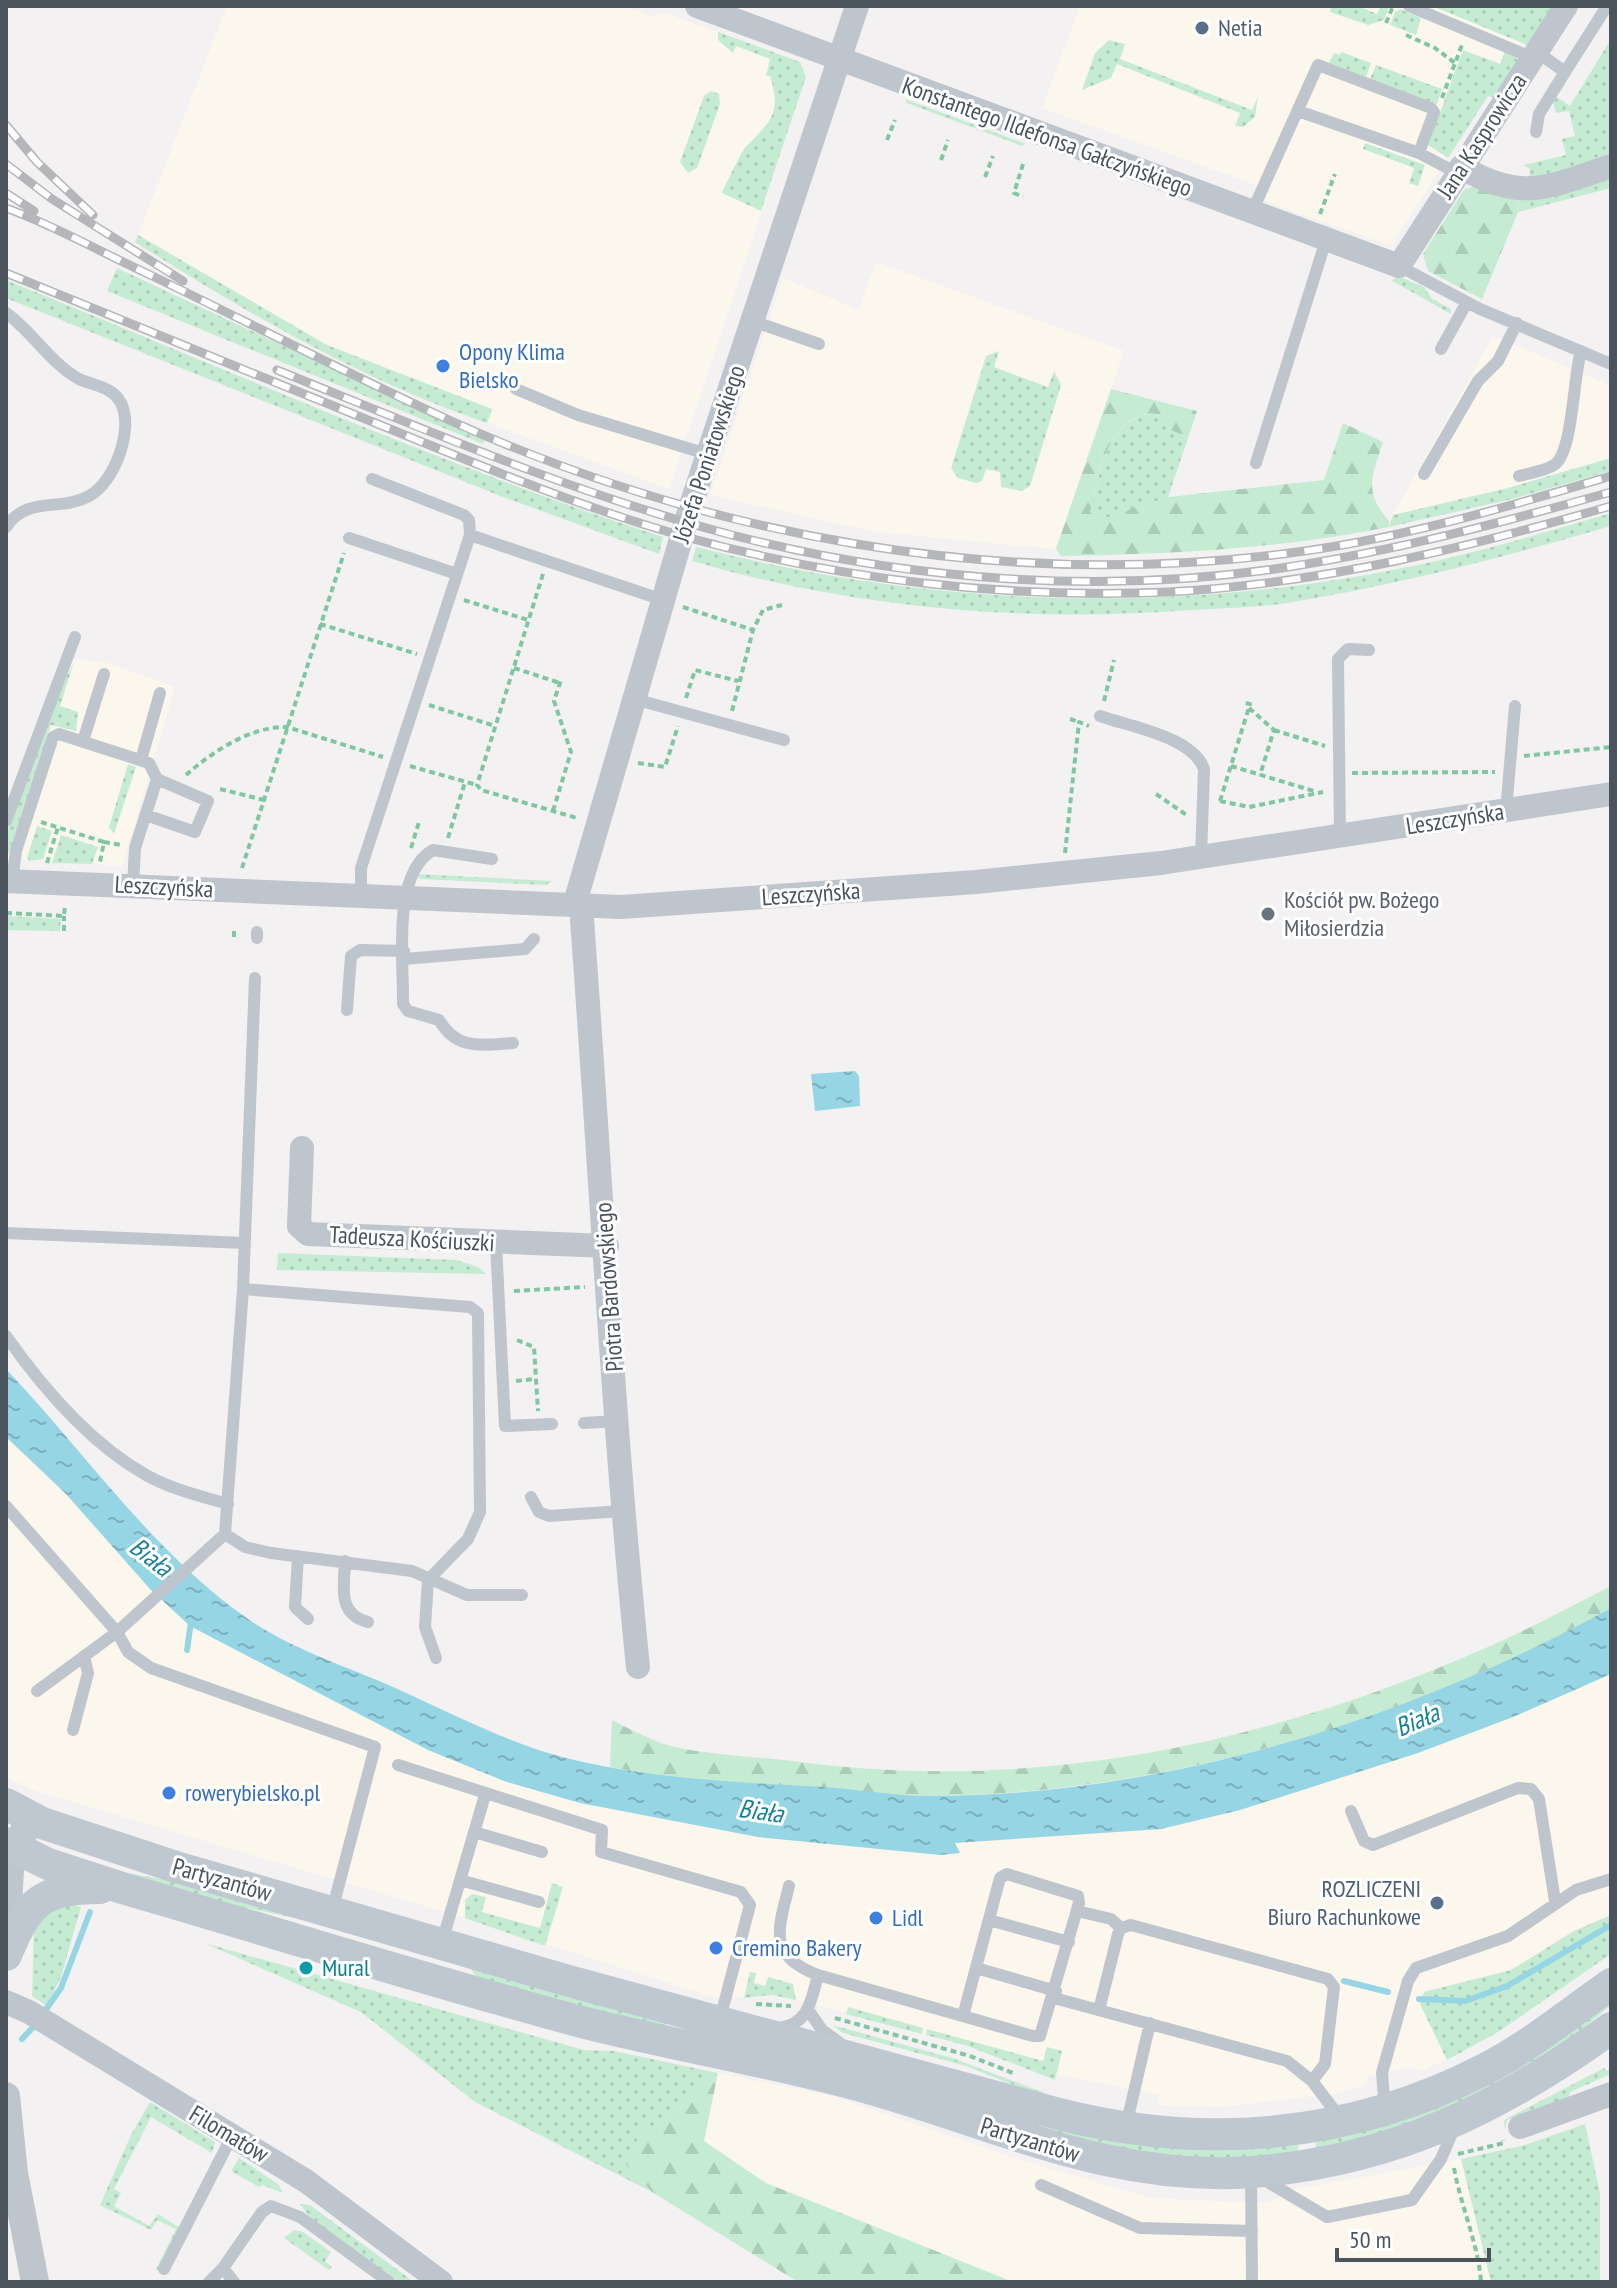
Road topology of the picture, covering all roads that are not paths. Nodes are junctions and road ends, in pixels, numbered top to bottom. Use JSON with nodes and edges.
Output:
{"nodes":[{"id":1,"x":697,"y":6,"type":"edge"},
{"id":2,"x":857,"y":6,"type":"edge"},
{"id":3,"x":1409,"y":6,"type":"edge"},
{"id":4,"x":1566,"y":6,"type":"edge"},
{"id":5,"x":1607,"y":6,"type":"edge"},
{"id":6,"x":1535,"y":55,"type":"junction"},
{"id":7,"x":840,"y":59,"type":"junction"},
{"id":8,"x":1565,"y":72,"type":"junction"},
{"id":9,"x":1298,"y":111,"type":"junction"},
{"id":10,"x":1536,"y":132,"type":"dead end"},
{"id":11,"x":1419,"y":153,"type":"junction"},
{"id":12,"x":1611,"y":166,"type":"edge"},
{"id":13,"x":1459,"y":170,"type":"junction"},
{"id":14,"x":1252,"y":212,"type":"junction"},
{"id":15,"x":1321,"y":232,"type":"junction"},
{"id":16,"x":1399,"y":266,"type":"junction"},
{"id":17,"x":1467,"y":302,"type":"junction"},
{"id":18,"x":6,"y":313,"type":"edge"},
{"id":19,"x":752,"y":321,"type":"junction"},
{"id":20,"x":1517,"y":323,"type":"junction"},
{"id":21,"x":819,"y":344,"type":"dead end"},
{"id":22,"x":1441,"y":349,"type":"dead end"},
{"id":23,"x":1581,"y":351,"type":"junction"},
{"id":24,"x":1611,"y":364,"type":"edge"},
{"id":25,"x":516,"y":389,"type":"dead end"},
{"id":26,"x":707,"y":454,"type":"junction"},
{"id":27,"x":1256,"y":463,"type":"dead end"},
{"id":28,"x":1424,"y":474,"type":"dead end"},
{"id":29,"x":1519,"y":476,"type":"dead end"},
{"id":30,"x":372,"y":479,"type":"dead end"},
{"id":31,"x":6,"y":527,"type":"edge"},
{"id":32,"x":470,"y":535,"type":"junction"},
{"id":33,"x":349,"y":538,"type":"road end"},
{"id":34,"x":457,"y":574,"type":"junction"},
{"id":35,"x":669,"y":602,"type":"junction"},
{"id":36,"x":75,"y":637,"type":"dead end"},
{"id":37,"x":1369,"y":650,"type":"dead end"},
{"id":38,"x":104,"y":674,"type":"dead end"},
{"id":39,"x":160,"y":693,"type":"dead end"},
{"id":40,"x":634,"y":699,"type":"junction"},
{"id":41,"x":1515,"y":706,"type":"dead end"},
{"id":42,"x":1100,"y":716,"type":"road end"},
{"id":43,"x":784,"y":740,"type":"dead end"},
{"id":44,"x":83,"y":741,"type":"junction"},
{"id":45,"x":141,"y":760,"type":"junction"},
{"id":46,"x":157,"y":779,"type":"junction"},
{"id":47,"x":1611,"y":794,"type":"edge"},
{"id":48,"x":1506,"y":811,"type":"junction"},
{"id":49,"x":146,"y":815,"type":"junction"},
{"id":50,"x":6,"y":821,"type":"edge"},
{"id":51,"x":1340,"y":837,"type":"junction"},
{"id":52,"x":1201,"y":857,"type":"junction"},
{"id":53,"x":492,"y":859,"type":"dead end"},
{"id":54,"x":9,"y":881,"type":"edge"},
{"id":55,"x":133,"y":886,"type":"junction"},
{"id":56,"x":361,"y":897,"type":"junction"},
{"id":57,"x":405,"y":899,"type":"junction"},
{"id":58,"x":577,"y":906,"type":"junction"},
{"id":59,"x":534,"y":939,"type":"dead end"},
{"id":60,"x":404,"y":955,"type":"junction"},
{"id":61,"x":255,"y":978,"type":"dead end"},
{"id":62,"x":347,"y":1010,"type":"dead end"},
{"id":63,"x":513,"y":1043,"type":"dead end"},
{"id":64,"x":302,"y":1148,"type":"dead end"},
{"id":65,"x":6,"y":1233,"type":"edge"},
{"id":66,"x":245,"y":1243,"type":"junction"},
{"id":67,"x":496,"y":1243,"type":"junction"},
{"id":68,"x":607,"y":1246,"type":"junction"},
{"id":69,"x":243,"y":1289,"type":"junction"},
{"id":70,"x":6,"y":1336,"type":"edge"},
{"id":71,"x":617,"y":1421,"type":"junction"},
{"id":72,"x":584,"y":1423,"type":"dead end"},
{"id":73,"x":545,"y":1425,"type":"road end"},
{"id":74,"x":531,"y":1497,"type":"dead end"},
{"id":75,"x":228,"y":1504,"type":"junction"},
{"id":76,"x":6,"y":1506,"type":"edge"},
{"id":77,"x":622,"y":1511,"type":"junction"},
{"id":78,"x":225,"y":1534,"type":"junction"},
{"id":79,"x":298,"y":1556,"type":"junction"},
{"id":80,"x":345,"y":1561,"type":"junction"},
{"id":81,"x":428,"y":1580,"type":"junction"},
{"id":82,"x":522,"y":1595,"type":"dead end"},
{"id":83,"x":308,"y":1619,"type":"dead end"},
{"id":84,"x":368,"y":1622,"type":"dead end"},
{"id":85,"x":117,"y":1632,"type":"junction"},
{"id":86,"x":84,"y":1656,"type":"junction"},
{"id":87,"x":436,"y":1658,"type":"dead end"},
{"id":88,"x":638,"y":1667,"type":"dead end"},
{"id":89,"x":37,"y":1691,"type":"dead end"},
{"id":90,"x":73,"y":1730,"type":"dead end"},
{"id":91,"x":398,"y":1765,"type":"dead end"},
{"id":92,"x":485,"y":1795,"type":"junction"},
{"id":93,"x":18,"y":1810,"type":"edge"},
{"id":94,"x":1351,"y":1811,"type":"dead end"},
{"id":95,"x":474,"y":1832,"type":"junction"},
{"id":96,"x":11,"y":1846,"type":"edge"},
{"id":97,"x":542,"y":1852,"type":"dead end"},
{"id":98,"x":1611,"y":1879,"type":"edge"},
{"id":99,"x":460,"y":1880,"type":"junction"},
{"id":100,"x":789,"y":1886,"type":"dead end"},
{"id":101,"x":122,"y":1888,"type":"junction"},
{"id":102,"x":1555,"y":1901,"type":"junction"},
{"id":103,"x":539,"y":1902,"type":"dead end"},
{"id":104,"x":1077,"y":1911,"type":"junction"},
{"id":105,"x":332,"y":1912,"type":"junction"},
{"id":106,"x":989,"y":1920,"type":"junction"},
{"id":107,"x":1121,"y":1928,"type":"junction"},
{"id":108,"x":1069,"y":1942,"type":"junction"},
{"id":109,"x":6,"y":1944,"type":"edge"},
{"id":110,"x":442,"y":1945,"type":"junction"},
{"id":111,"x":6,"y":1955,"type":"edge"},
{"id":112,"x":976,"y":1968,"type":"junction"},
{"id":113,"x":818,"y":1975,"type":"junction"},
{"id":114,"x":432,"y":1979,"type":"junction"},
{"id":115,"x":1611,"y":1984,"type":"edge"},
{"id":116,"x":1055,"y":1994,"type":"junction"},
{"id":117,"x":6,"y":2002,"type":"edge"},
{"id":118,"x":1099,"y":2010,"type":"junction"},
{"id":119,"x":809,"y":2011,"type":"junction"},
{"id":120,"x":963,"y":2016,"type":"junction"},
{"id":121,"x":1150,"y":2023,"type":"junction"},
{"id":122,"x":726,"y":2024,"type":"junction"},
{"id":123,"x":1611,"y":2028,"type":"edge"},
{"id":124,"x":883,"y":2066,"type":"junction"},
{"id":125,"x":1312,"y":2081,"type":"junction"},
{"id":126,"x":1611,"y":2094,"type":"edge"},
{"id":127,"x":6,"y":2096,"type":"edge"},
{"id":128,"x":1385,"y":2109,"type":"junction"},
{"id":129,"x":1343,"y":2121,"type":"junction"},
{"id":130,"x":1457,"y":2122,"type":"junction"},
{"id":131,"x":1520,"y":2127,"type":"dead end"},
{"id":132,"x":1126,"y":2129,"type":"junction"},
{"id":133,"x":232,"y":2136,"type":"junction"},
{"id":134,"x":1251,"y":2172,"type":"junction"},
{"id":135,"x":1041,"y":2185,"type":"dead end"},
{"id":136,"x":1252,"y":2231,"type":"junction"},
{"id":137,"x":223,"y":2268,"type":"junction"},
{"id":138,"x":164,"y":2269,"type":"dead end"},
{"id":139,"x":35,"y":2282,"type":"edge"},
{"id":140,"x":209,"y":2282,"type":"edge"},
{"id":141,"x":234,"y":2282,"type":"edge"},
{"id":142,"x":389,"y":2282,"type":"edge"},
{"id":143,"x":441,"y":2282,"type":"edge"},
{"id":144,"x":1252,"y":2282,"type":"edge"}],
"edges":[{"from":1,"to":7,"type":"street","name":"Konstantego Ildefonsa Gałczyńskiego"},
{"from":2,"to":7,"type":"street","name":"Józefa Poniatowskiego"},
{"from":3,"to":6,"type":"lane"},
{"from":4,"to":6,"type":"street","name":"Jana Kasprowicza"},
{"from":5,"to":8,"type":"lane"},
{"from":6,"to":8,"type":"lane"},
{"from":6,"to":13,"type":"street","name":"Jana Kasprowicza"},
{"from":7,"to":14,"type":"street","name":"Konstantego Ildefonsa Gałczyńskiego"},
{"from":7,"to":19,"type":"street","name":"Józefa Poniatowskiego"},
{"from":8,"to":10,"type":"lane"},
{"from":9,"to":11,"type":"lane"},
{"from":9,"to":11,"type":"lane"},
{"from":9,"to":14,"type":"lane"},
{"from":11,"to":13,"type":"lane"},
{"from":12,"to":13,"type":"street"},
{"from":13,"to":16,"type":"street","name":"Jana Kasprowicza"},
{"from":14,"to":15,"type":"street","name":"Konstantego Ildefonsa Gałczyńskiego"},
{"from":15,"to":16,"type":"street","name":"Konstantego Ildefonsa Gałczyńskiego"},
{"from":15,"to":27,"type":"lane"},
{"from":16,"to":17,"type":"lane"},
{"from":17,"to":20,"type":"lane"},
{"from":17,"to":22,"type":"lane"},
{"from":18,"to":31,"type":"lane"},
{"from":19,"to":21,"type":"lane"},
{"from":19,"to":26,"type":"street","name":"Józefa Poniatowskiego"},
{"from":20,"to":23,"type":"lane"},
{"from":20,"to":28,"type":"lane"},
{"from":23,"to":24,"type":"lane"},
{"from":23,"to":29,"type":"lane"},
{"from":25,"to":26,"type":"lane"},
{"from":26,"to":35,"type":"street","name":"Józefa Poniatowskiego"},
{"from":30,"to":32,"type":"lane"},
{"from":32,"to":34,"type":"lane"},
{"from":32,"to":35,"type":"lane"},
{"from":33,"to":34,"type":"lane"},
{"from":34,"to":56,"type":"lane"},
{"from":35,"to":40,"type":"street","name":"Józefa Poniatowskiego"},
{"from":36,"to":50,"type":"lane"},
{"from":37,"to":51,"type":"lane"},
{"from":38,"to":44,"type":"lane"},
{"from":39,"to":45,"type":"lane"},
{"from":40,"to":43,"type":"lane"},
{"from":40,"to":58,"type":"street","name":"Józefa Poniatowskiego"},
{"from":41,"to":48,"type":"lane"},
{"from":42,"to":52,"type":"lane"},
{"from":44,"to":45,"type":"lane"},
{"from":44,"to":54,"type":"lane"},
{"from":45,"to":46,"type":"lane"},
{"from":46,"to":49,"type":"lane"},
{"from":46,"to":49,"type":"lane"},
{"from":47,"to":48,"type":"street","name":"Leszczyńska"},
{"from":48,"to":51,"type":"street","name":"Leszczyńska"},
{"from":49,"to":55,"type":"lane"},
{"from":51,"to":52,"type":"street","name":"Leszczyńska"},
{"from":52,"to":58,"type":"street","name":"Leszczyńska"},
{"from":53,"to":57,"type":"lane"},
{"from":54,"to":55,"type":"street","name":"Leszczyńska"},
{"from":55,"to":56,"type":"street","name":"Leszczyńska"},
{"from":56,"to":57,"type":"street","name":"Leszczyńska"},
{"from":57,"to":58,"type":"street","name":"Leszczyńska"},
{"from":57,"to":60,"type":"lane"},
{"from":58,"to":68,"type":"street","name":"Piotra Bardowskiego"},
{"from":59,"to":60,"type":"lane"},
{"from":60,"to":62,"type":"lane"},
{"from":60,"to":63,"type":"lane"},
{"from":61,"to":66,"type":"lane"},
{"from":64,"to":67,"type":"street","name":"Tadeusza Kościuszki"},
{"from":65,"to":66,"type":"lane"},
{"from":66,"to":69,"type":"lane"},
{"from":67,"to":68,"type":"street","name":"Tadeusza Kościuszki"},
{"from":67,"to":73,"type":"lane"},
{"from":68,"to":71,"type":"street","name":"Piotra Bardowskiego"},
{"from":69,"to":75,"type":"lane"},
{"from":69,"to":81,"type":"lane"},
{"from":70,"to":75,"type":"lane"},
{"from":71,"to":72,"type":"lane"},
{"from":71,"to":77,"type":"street","name":"Piotra Bardowskiego"},
{"from":74,"to":77,"type":"lane"},
{"from":75,"to":78,"type":"lane"},
{"from":76,"to":85,"type":"lane"},
{"from":77,"to":88,"type":"street","name":"Piotra Bardowskiego"},
{"from":78,"to":79,"type":"lane"},
{"from":78,"to":85,"type":"lane"},
{"from":79,"to":80,"type":"lane"},
{"from":79,"to":83,"type":"lane"},
{"from":80,"to":81,"type":"lane"},
{"from":80,"to":84,"type":"lane"},
{"from":81,"to":82,"type":"lane"},
{"from":81,"to":87,"type":"lane"},
{"from":85,"to":86,"type":"lane"},
{"from":85,"to":105,"type":"lane"},
{"from":86,"to":89,"type":"lane"},
{"from":86,"to":90,"type":"lane"},
{"from":91,"to":92,"type":"lane"},
{"from":92,"to":95,"type":"lane"},
{"from":92,"to":122,"type":"lane"},
{"from":93,"to":96,"type":"street"},
{"from":93,"to":105,"type":"main road","name":"Partyzantów"},
{"from":94,"to":102,"type":"lane"},
{"from":95,"to":97,"type":"lane"},
{"from":95,"to":99,"type":"lane"},
{"from":96,"to":101,"type":"main road","name":"Partyzantów"},
{"from":96,"to":109,"type":"street"},
{"from":98,"to":102,"type":"lane"},
{"from":99,"to":103,"type":"lane"},
{"from":99,"to":110,"type":"lane"},
{"from":100,"to":113,"type":"lane"},
{"from":101,"to":111,"type":"main road"},
{"from":101,"to":114,"type":"main road","name":"Partyzantów"},
{"from":102,"to":128,"type":"lane"},
{"from":104,"to":106,"type":"lane"},
{"from":104,"to":107,"type":"lane"},
{"from":104,"to":108,"type":"lane"},
{"from":105,"to":110,"type":"main road","name":"Partyzantów"},
{"from":106,"to":108,"type":"lane"},
{"from":106,"to":112,"type":"lane"},
{"from":107,"to":118,"type":"lane"},
{"from":107,"to":125,"type":"lane"},
{"from":108,"to":116,"type":"lane"},
{"from":110,"to":114,"type":"street"},
{"from":110,"to":122,"type":"main road","name":"Partyzantów"},
{"from":112,"to":116,"type":"lane"},
{"from":112,"to":120,"type":"lane"},
{"from":113,"to":119,"type":"lane"},
{"from":113,"to":120,"type":"lane"},
{"from":114,"to":134,"type":"main road","name":"Partyzantów"},
{"from":115,"to":128,"type":"main road","name":"Partyzantów"},
{"from":116,"to":118,"type":"lane"},
{"from":116,"to":120,"type":"lane"},
{"from":117,"to":133,"type":"street","name":"Filomatów"},
{"from":118,"to":121,"type":"lane"},
{"from":119,"to":122,"type":"lane"},
{"from":119,"to":124,"type":"lane"},
{"from":121,"to":125,"type":"lane"},
{"from":121,"to":132,"type":"lane"},
{"from":122,"to":124,"type":"main road","name":"Partyzantów"},
{"from":123,"to":130,"type":"main road","name":"Partyzantów"},
{"from":124,"to":132,"type":"main road","name":"Partyzantów"},
{"from":125,"to":129,"type":"lane"},
{"from":126,"to":131,"type":"street"},
{"from":127,"to":139,"type":"street"},
{"from":128,"to":129,"type":"main road","name":"Partyzantów"},
{"from":129,"to":132,"type":"main road","name":"Partyzantów"},
{"from":130,"to":134,"type":"main road","name":"Partyzantów"},
{"from":130,"to":134,"type":"lane"},
{"from":133,"to":138,"type":"lane"},
{"from":133,"to":143,"type":"street","name":"Filomatów"},
{"from":134,"to":136,"type":"lane"},
{"from":135,"to":136,"type":"lane"},
{"from":136,"to":144,"type":"lane"},
{"from":137,"to":140,"type":"lane"},
{"from":137,"to":141,"type":"lane"},
{"from":137,"to":142,"type":"lane"}]}
